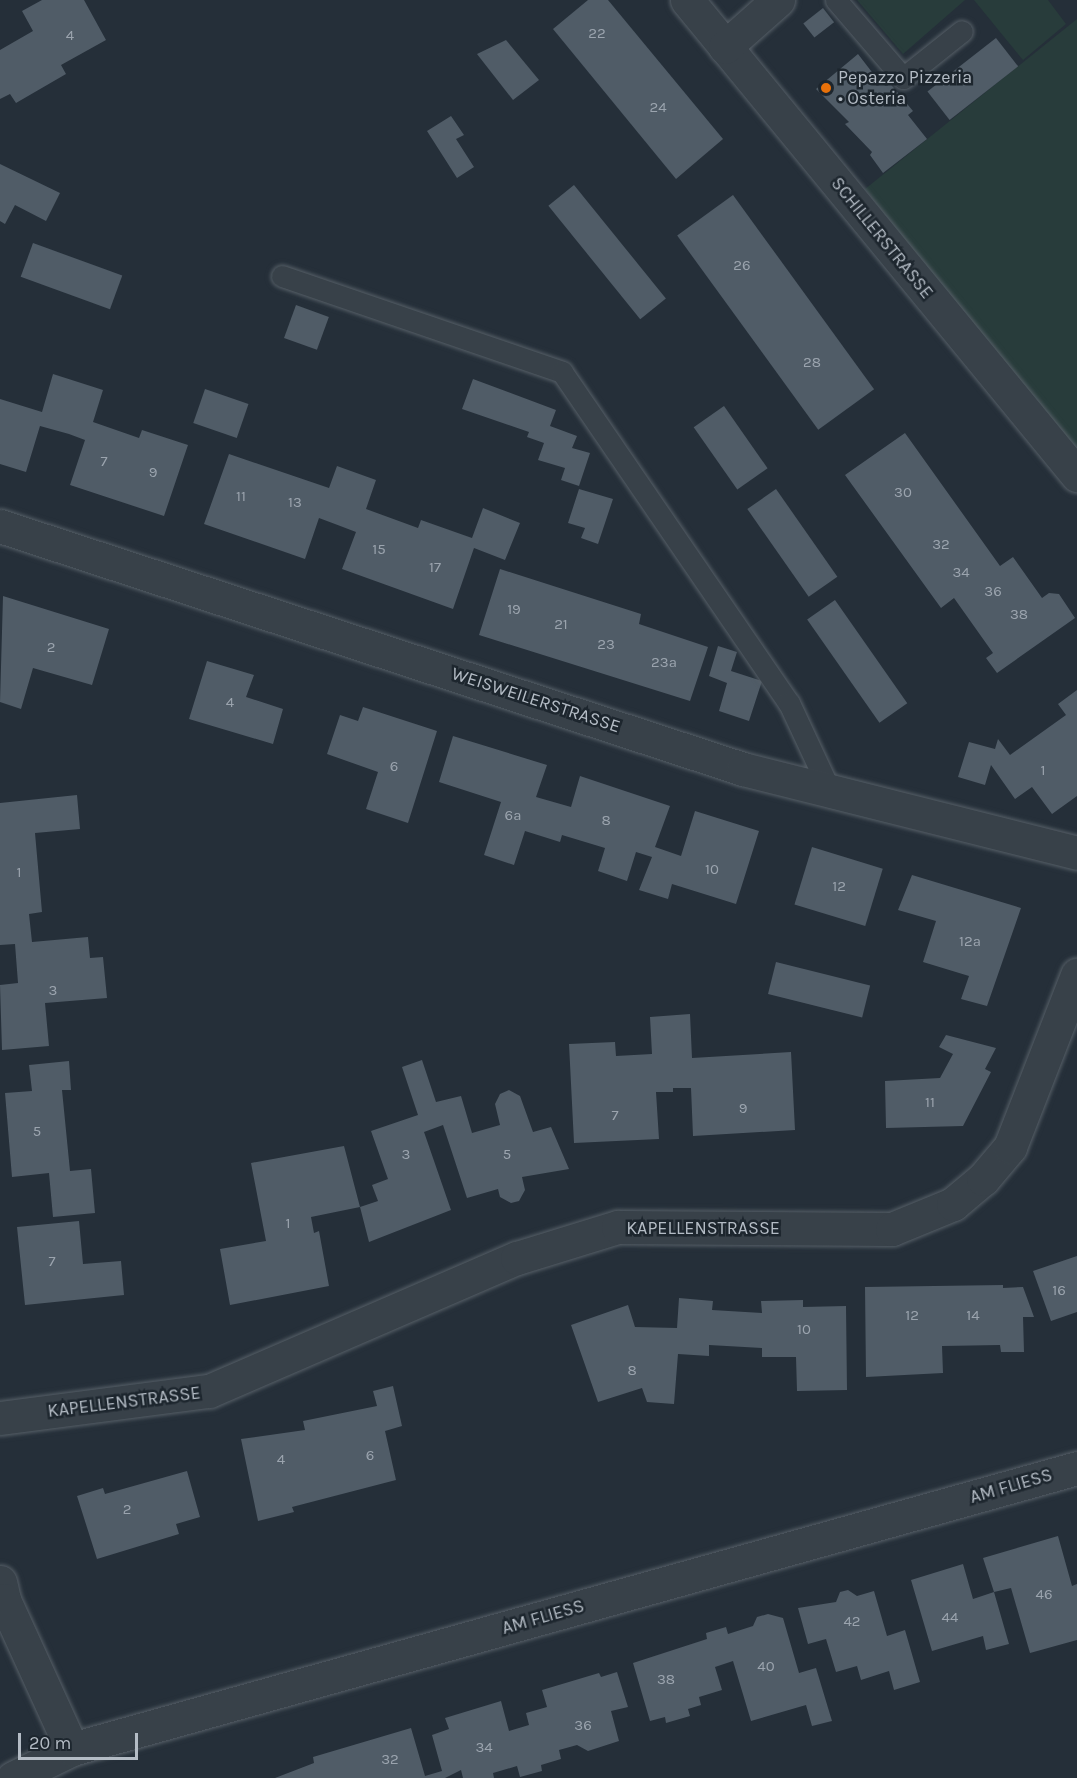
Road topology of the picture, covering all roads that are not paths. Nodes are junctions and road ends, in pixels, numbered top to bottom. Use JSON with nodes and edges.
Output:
{"nodes":[{"id":1,"x":687,"y":0,"type":"edge"},
{"id":2,"x":778,"y":0,"type":"edge"},
{"id":3,"x":836,"y":0,"type":"edge"},
{"id":4,"x":962,"y":31,"type":"dead end"},
{"id":5,"x":725,"y":47,"type":"junction"},
{"id":6,"x":282,"y":276,"type":"dead end"},
{"id":7,"x":1077,"y":475,"type":"edge"},
{"id":8,"x":0,"y":526,"type":"edge"},
{"id":9,"x":830,"y":791,"type":"junction"},
{"id":10,"x":1077,"y":853,"type":"edge"},
{"id":11,"x":1077,"y":975,"type":"edge"},
{"id":12,"x":0,"y":1418,"type":"edge"},
{"id":13,"x":1077,"y":1467,"type":"edge"},
{"id":14,"x":0,"y":1582,"type":"edge"},
{"id":15,"x":72,"y":1749,"type":"junction"},
{"id":16,"x":13,"y":1778,"type":"edge"}],
"edges":[{"from":1,"to":5,"type":"street","name":"SCHILLERSTRASSE"},
{"from":2,"to":5,"type":"street"},
{"from":3,"to":4,"type":"lane"},
{"from":5,"to":7,"type":"street","name":"SCHILLERSTRASSE"},
{"from":6,"to":9,"type":"lane"},
{"from":8,"to":9,"type":"street","name":"WEISWEILERSTRASSE"},
{"from":9,"to":10,"type":"street","name":"WEISWEILERSTRASSE"},
{"from":11,"to":12,"type":"street","name":"KAPELLENSTRASSE"},
{"from":13,"to":15,"type":"street","name":"AM FLIESS"},
{"from":14,"to":15,"type":"street"},
{"from":15,"to":16,"type":"street","name":"AM FLIESS"}]}
